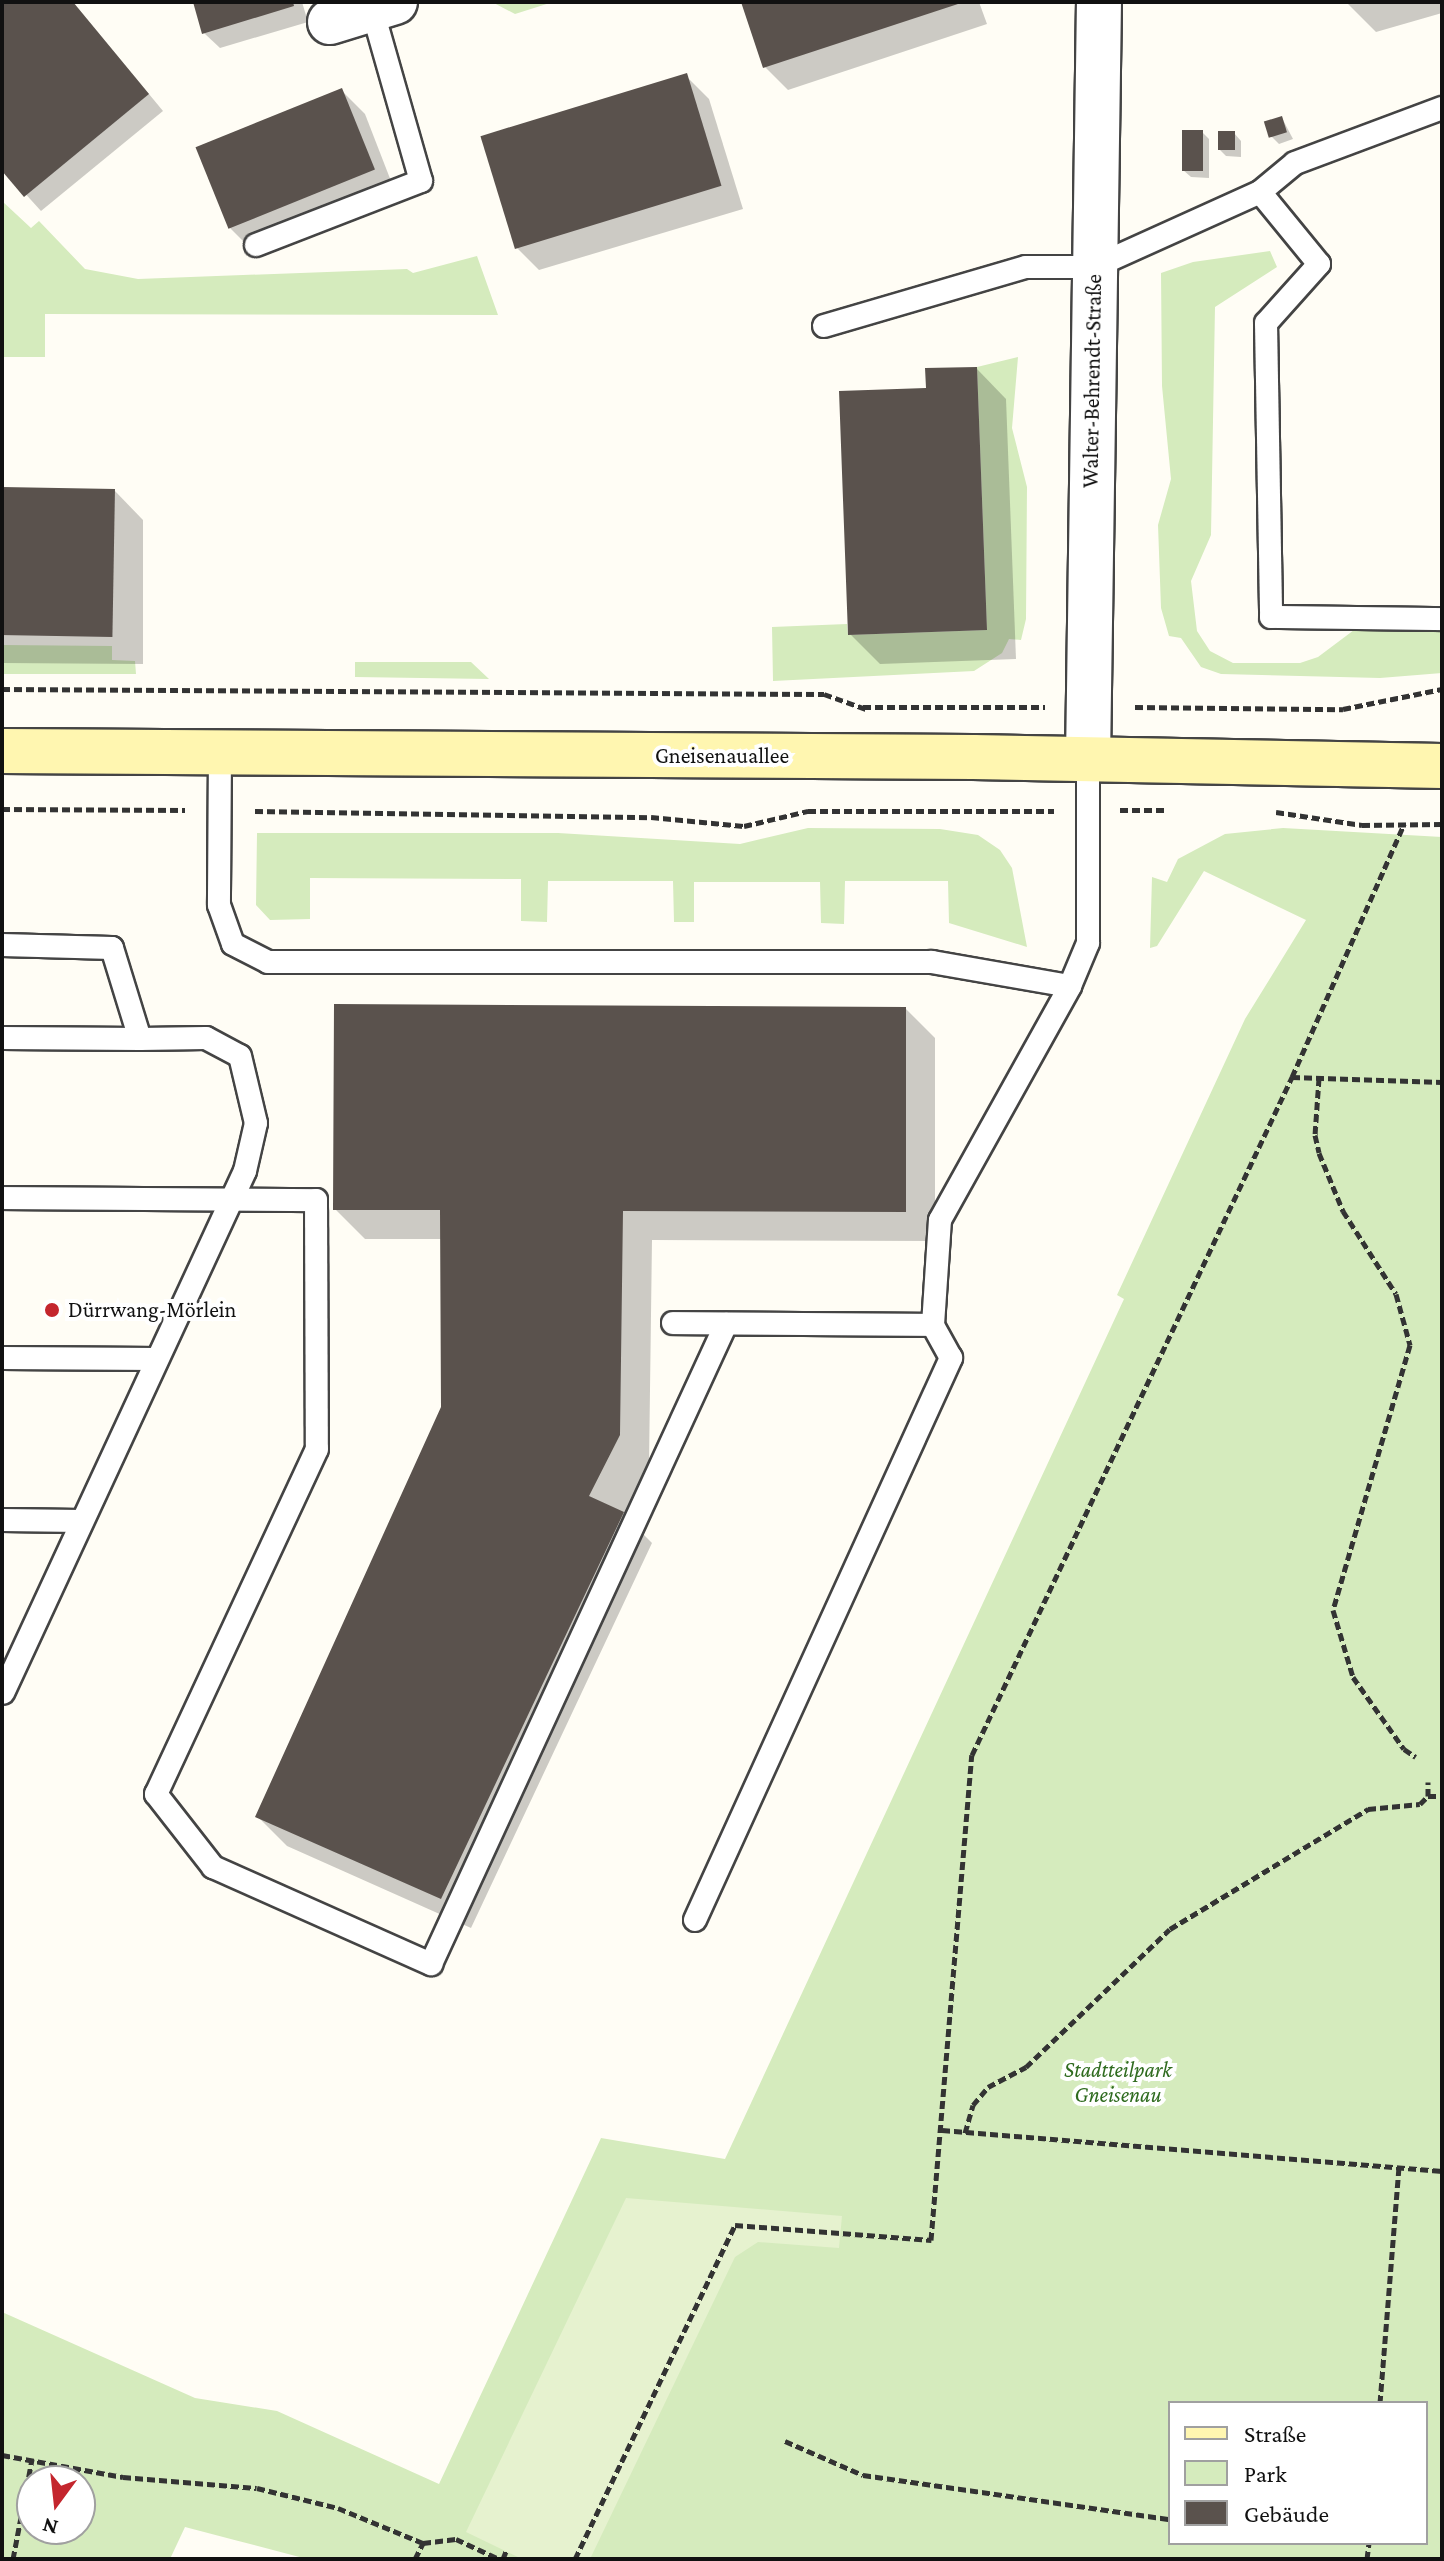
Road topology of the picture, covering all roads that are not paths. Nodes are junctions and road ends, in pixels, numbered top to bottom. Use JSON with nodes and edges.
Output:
{"nodes":[{"id":1,"x":1099,"y":2,"type":"edge"},
{"id":2,"x":383,"y":6,"type":"edge"},
{"id":3,"x":330,"y":22,"type":"dead end"},
{"id":4,"x":1442,"y":108,"type":"edge"},
{"id":5,"x":1260,"y":192,"type":"junction"},
{"id":6,"x":256,"y":245,"type":"dead end"},
{"id":7,"x":1094,"y":267,"type":"junction"},
{"id":8,"x":824,"y":326,"type":"dead end"},
{"id":9,"x":1442,"y":619,"type":"edge"},
{"id":10,"x":2,"y":751,"type":"edge"},
{"id":11,"x":220,"y":752,"type":"junction"},
{"id":12,"x":1088,"y":760,"type":"junction"},
{"id":13,"x":1442,"y":766,"type":"edge"},
{"id":14,"x":2,"y":945,"type":"edge"},
{"id":15,"x":1070,"y":986,"type":"junction"},
{"id":16,"x":2,"y":1038,"type":"edge"},
{"id":17,"x":140,"y":1039,"type":"junction"},
{"id":18,"x":2,"y":1198,"type":"edge"},
{"id":19,"x":231,"y":1200,"type":"junction"},
{"id":20,"x":673,"y":1323,"type":"dead end"},
{"id":21,"x":726,"y":1324,"type":"junction"},
{"id":22,"x":933,"y":1325,"type":"junction"},
{"id":23,"x":2,"y":1358,"type":"edge"},
{"id":24,"x":157,"y":1359,"type":"junction"},
{"id":25,"x":2,"y":1520,"type":"edge"},
{"id":26,"x":81,"y":1521,"type":"junction"},
{"id":27,"x":3,"y":1693,"type":"edge"},
{"id":28,"x":695,"y":1920,"type":"dead end"}],
"edges":[{"from":1,"to":7,"type":"street","name":"Walter-Behrendt-Straße"},
{"from":2,"to":3,"type":"street"},
{"from":2,"to":6,"type":"lane"},
{"from":4,"to":5,"type":"lane"},
{"from":5,"to":7,"type":"lane"},
{"from":5,"to":9,"type":"lane"},
{"from":7,"to":8,"type":"lane"},
{"from":7,"to":12,"type":"street","name":"Walter-Behrendt-Straße"},
{"from":10,"to":11,"type":"main road","name":"Gneisenauallee"},
{"from":11,"to":12,"type":"main road","name":"Gneisenauallee"},
{"from":11,"to":15,"type":"lane"},
{"from":12,"to":13,"type":"main road","name":"Gneisenauallee"},
{"from":12,"to":15,"type":"lane"},
{"from":14,"to":17,"type":"lane"},
{"from":15,"to":22,"type":"lane"},
{"from":16,"to":17,"type":"lane"},
{"from":17,"to":19,"type":"lane"},
{"from":18,"to":19,"type":"lane"},
{"from":19,"to":21,"type":"lane"},
{"from":19,"to":24,"type":"lane"},
{"from":20,"to":21,"type":"lane"},
{"from":21,"to":22,"type":"lane"},
{"from":22,"to":28,"type":"lane"},
{"from":23,"to":24,"type":"lane"},
{"from":24,"to":26,"type":"lane"},
{"from":25,"to":26,"type":"lane"},
{"from":26,"to":27,"type":"lane"}]}
